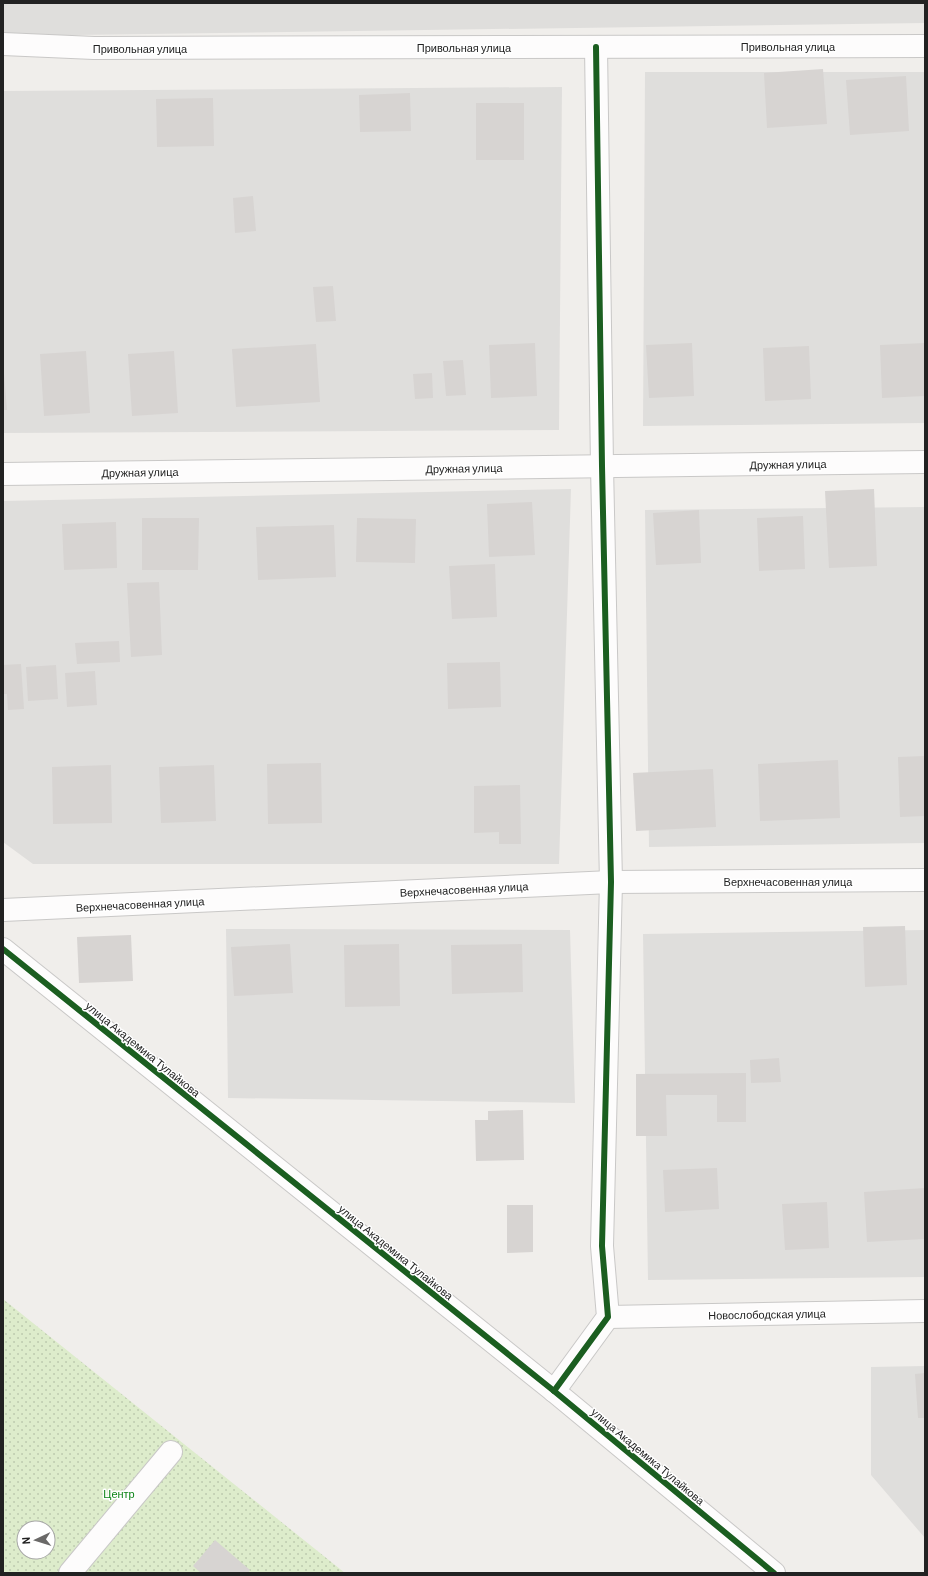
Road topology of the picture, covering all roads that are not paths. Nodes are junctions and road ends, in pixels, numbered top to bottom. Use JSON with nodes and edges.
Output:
{"nodes":[{"id":1,"x":3,"y":44,"type":"edge"},
{"id":2,"x":925,"y":46,"type":"edge"},
{"id":3,"x":596,"y":47,"type":"junction"},
{"id":4,"x":925,"y":462,"type":"edge"},
{"id":5,"x":602,"y":466,"type":"junction"},
{"id":6,"x":3,"y":474,"type":"edge"},
{"id":7,"x":925,"y":880,"type":"edge"},
{"id":8,"x":611,"y":882,"type":"junction"},
{"id":9,"x":3,"y":910,"type":"edge"},
{"id":10,"x":3,"y":949,"type":"edge"},
{"id":11,"x":925,"y":1311,"type":"edge"},
{"id":12,"x":608,"y":1317,"type":"junction"},
{"id":13,"x":554,"y":1391,"type":"junction"},
{"id":14,"x":171,"y":1452,"type":"dead end"},
{"id":15,"x":70,"y":1573,"type":"edge"},
{"id":16,"x":774,"y":1573,"type":"edge"}],
"edges":[{"from":1,"to":3,"type":"street","name":"Привольная улица"},
{"from":2,"to":3,"type":"street","name":"Привольная улица"},
{"from":3,"to":5,"type":"street"},
{"from":4,"to":5,"type":"street","name":"Дружная улица"},
{"from":5,"to":6,"type":"street","name":"Дружная улица"},
{"from":5,"to":8,"type":"street"},
{"from":7,"to":8,"type":"street","name":"Верхнечасовенная улица"},
{"from":8,"to":9,"type":"street","name":"Верхнечасовенная улица"},
{"from":8,"to":12,"type":"street"},
{"from":10,"to":13,"type":"street","name":"улица Академика Тулайкова"},
{"from":11,"to":12,"type":"street","name":"Новослободская улица"},
{"from":12,"to":13,"type":"street"},
{"from":13,"to":16,"type":"street","name":"улица Академика Тулайкова"},
{"from":14,"to":15,"type":"street"}]}
